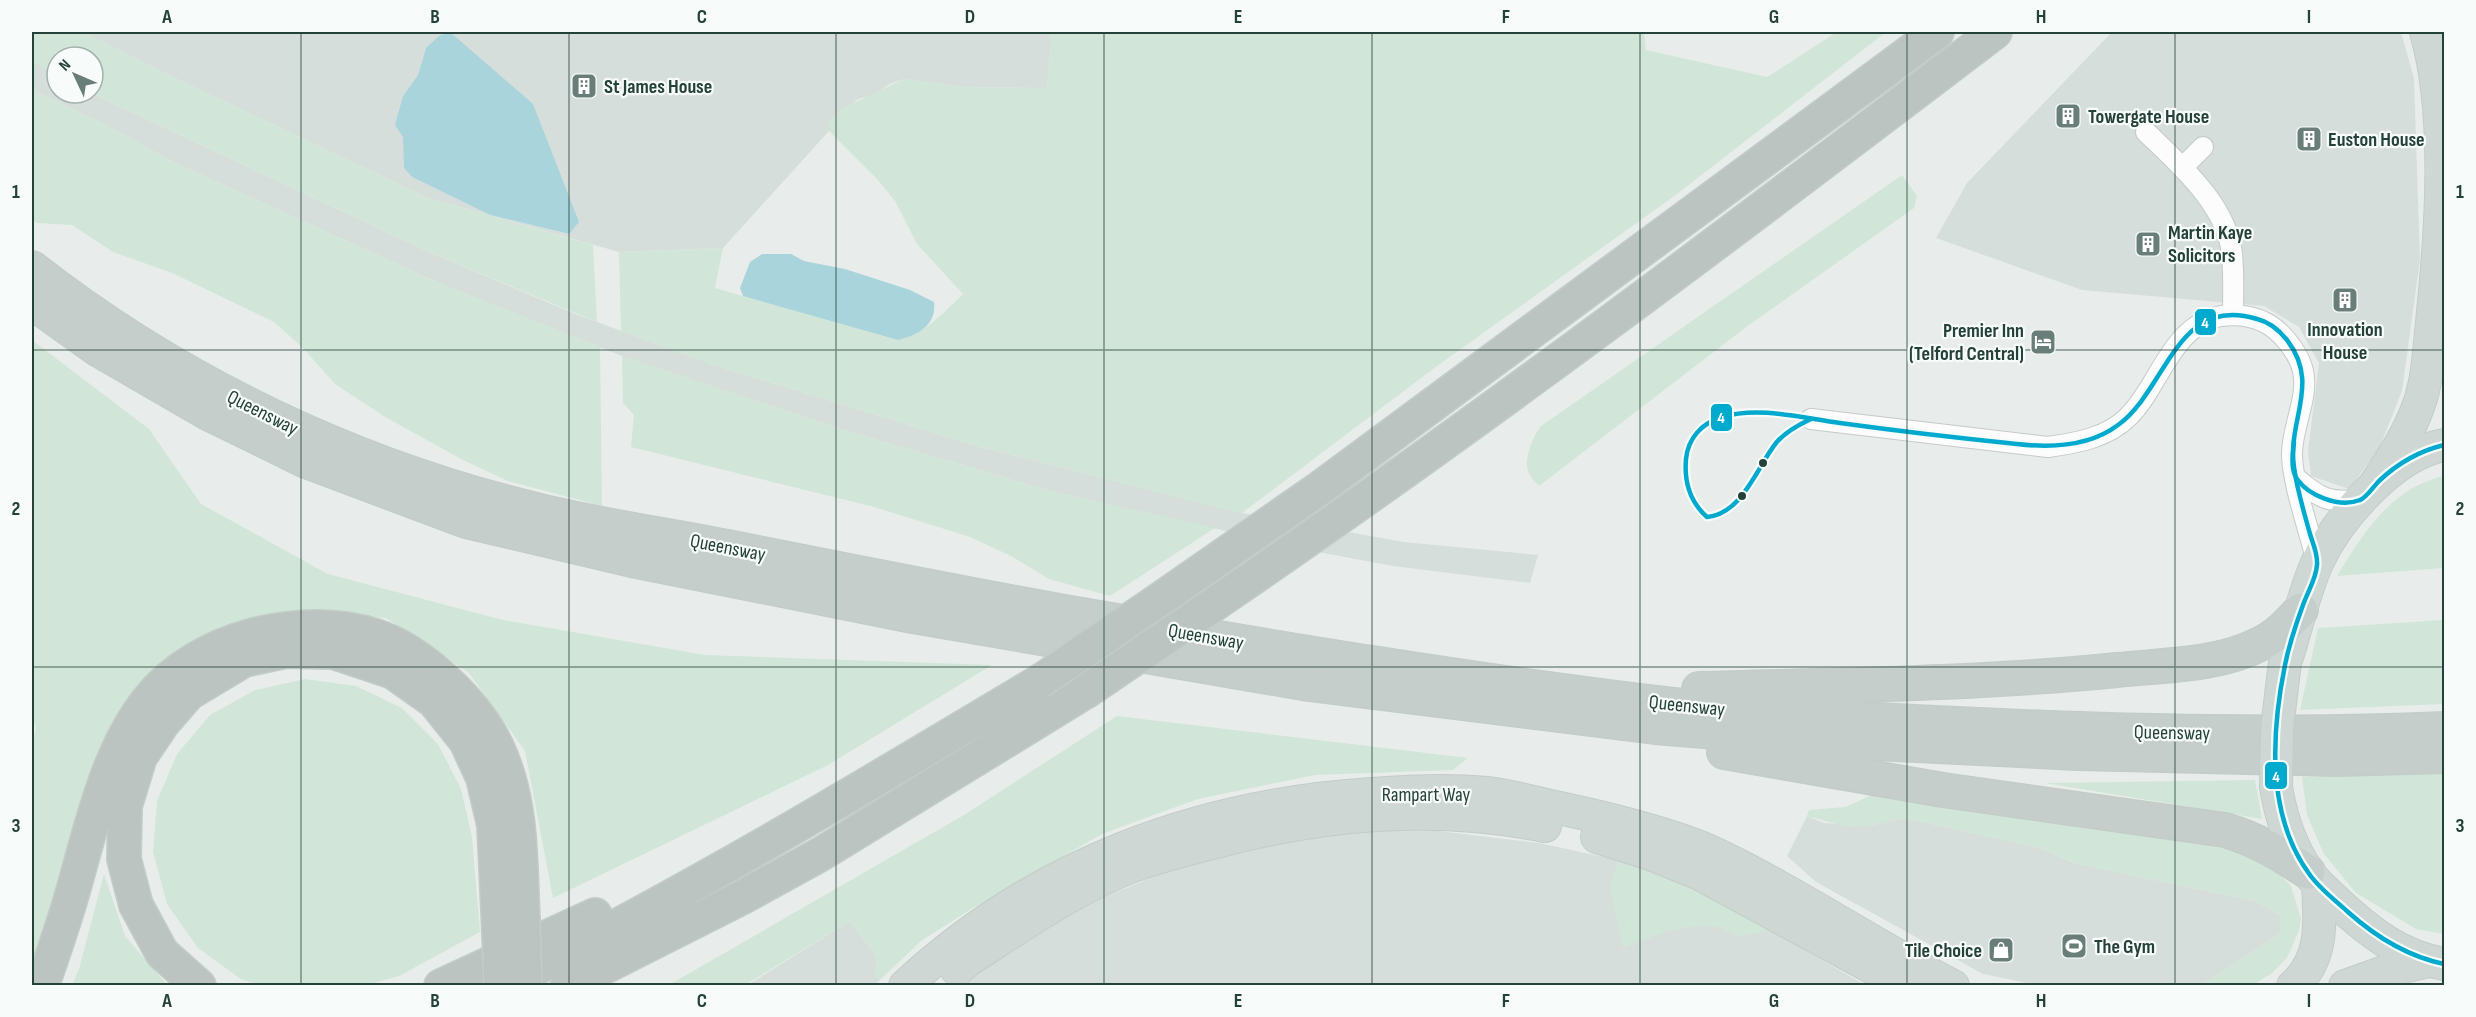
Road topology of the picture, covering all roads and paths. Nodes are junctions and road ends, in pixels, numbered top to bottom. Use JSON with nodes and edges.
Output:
{"nodes":[{"id":1,"x":1937,"y":32,"type":"edge"},
{"id":2,"x":1995,"y":32,"type":"edge"},
{"id":3,"x":2426,"y":32,"type":"edge"},
{"id":4,"x":2146,"y":132,"type":"dead end"},
{"id":5,"x":2203,"y":147,"type":"dead end"},
{"id":6,"x":2183,"y":167,"type":"junction"},
{"id":7,"x":32,"y":268,"type":"edge"},
{"id":8,"x":32,"y":302,"type":"edge"},
{"id":9,"x":2233,"y":314,"type":"junction"},
{"id":10,"x":1811,"y":419,"type":"dead end"},
{"id":11,"x":2445,"y":446,"type":"edge"},
{"id":12,"x":2296,"y":478,"type":"junction"},
{"id":13,"x":2368,"y":491,"type":"junction"},
{"id":14,"x":2316,"y":567,"type":"junction"},
{"id":15,"x":2291,"y":626,"type":"junction"},
{"id":16,"x":1608,"y":695,"type":"junction"},
{"id":17,"x":1655,"y":727,"type":"junction"},
{"id":18,"x":2445,"y":729,"type":"edge"},
{"id":19,"x":2445,"y":756,"type":"edge"},
{"id":20,"x":807,"y":821,"type":"junction"},
{"id":21,"x":2313,"y":879,"type":"junction"},
{"id":22,"x":741,"y":898,"type":"junction"},
{"id":23,"x":511,"y":926,"type":"junction"},
{"id":24,"x":2437,"y":963,"type":"edge"},
{"id":25,"x":42,"y":986,"type":"edge"},
{"id":26,"x":199,"y":986,"type":"edge"},
{"id":27,"x":441,"y":986,"type":"edge"},
{"id":28,"x":501,"y":986,"type":"edge"},
{"id":29,"x":525,"y":986,"type":"edge"},
{"id":30,"x":567,"y":986,"type":"edge"},
{"id":31,"x":602,"y":986,"type":"edge"},
{"id":32,"x":905,"y":986,"type":"edge"},
{"id":33,"x":939,"y":986,"type":"edge"},
{"id":34,"x":1906,"y":986,"type":"edge"},
{"id":35,"x":1953,"y":986,"type":"edge"},
{"id":36,"x":2293,"y":986,"type":"edge"},
{"id":37,"x":2345,"y":986,"type":"edge"}],
"edges":[{"from":1,"to":20,"type":"highway","bridge":true},
{"from":2,"to":22,"type":"highway","bridge":true},
{"from":3,"to":13,"type":"main road"},
{"from":4,"to":6,"type":"street"},
{"from":5,"to":6,"type":"street"},
{"from":6,"to":9,"type":"street"},
{"from":7,"to":16,"type":"highway","name":"Queensway"},
{"from":8,"to":17,"type":"highway","name":"Queensway"},
{"from":9,"to":10,"type":"street"},
{"from":9,"to":12,"type":"street"},
{"from":11,"to":13,"type":"main road"},
{"from":12,"to":13,"type":"street"},
{"from":12,"to":14,"type":"street"},
{"from":13,"to":14,"type":"main road"},
{"from":14,"to":15,"type":"main road"},
{"from":15,"to":16,"type":"highway"},
{"from":15,"to":21,"type":"main road","bridge":true},
{"from":16,"to":18,"type":"highway","name":"Queensway"},
{"from":17,"to":19,"type":"highway","name":"Queensway"},
{"from":17,"to":21,"type":"highway"},
{"from":20,"to":27,"type":"highway"},
{"from":20,"to":28,"type":"highway"},
{"from":21,"to":24,"type":"main road"},
{"from":21,"to":36,"type":"main road"},
{"from":22,"to":30,"type":"highway"},
{"from":22,"to":31,"type":"highway"},
{"from":23,"to":25,"type":"highway"},
{"from":23,"to":26,"type":"highway"},
{"from":23,"to":28,"type":"highway","bridge":true},
{"from":23,"to":29,"type":"highway","bridge":true},
{"from":24,"to":37,"type":"main road"},
{"from":32,"to":35,"type":"main road","name":"Rampart Way"},
{"from":33,"to":34,"type":"main road","name":"Rampart Way"}]}
